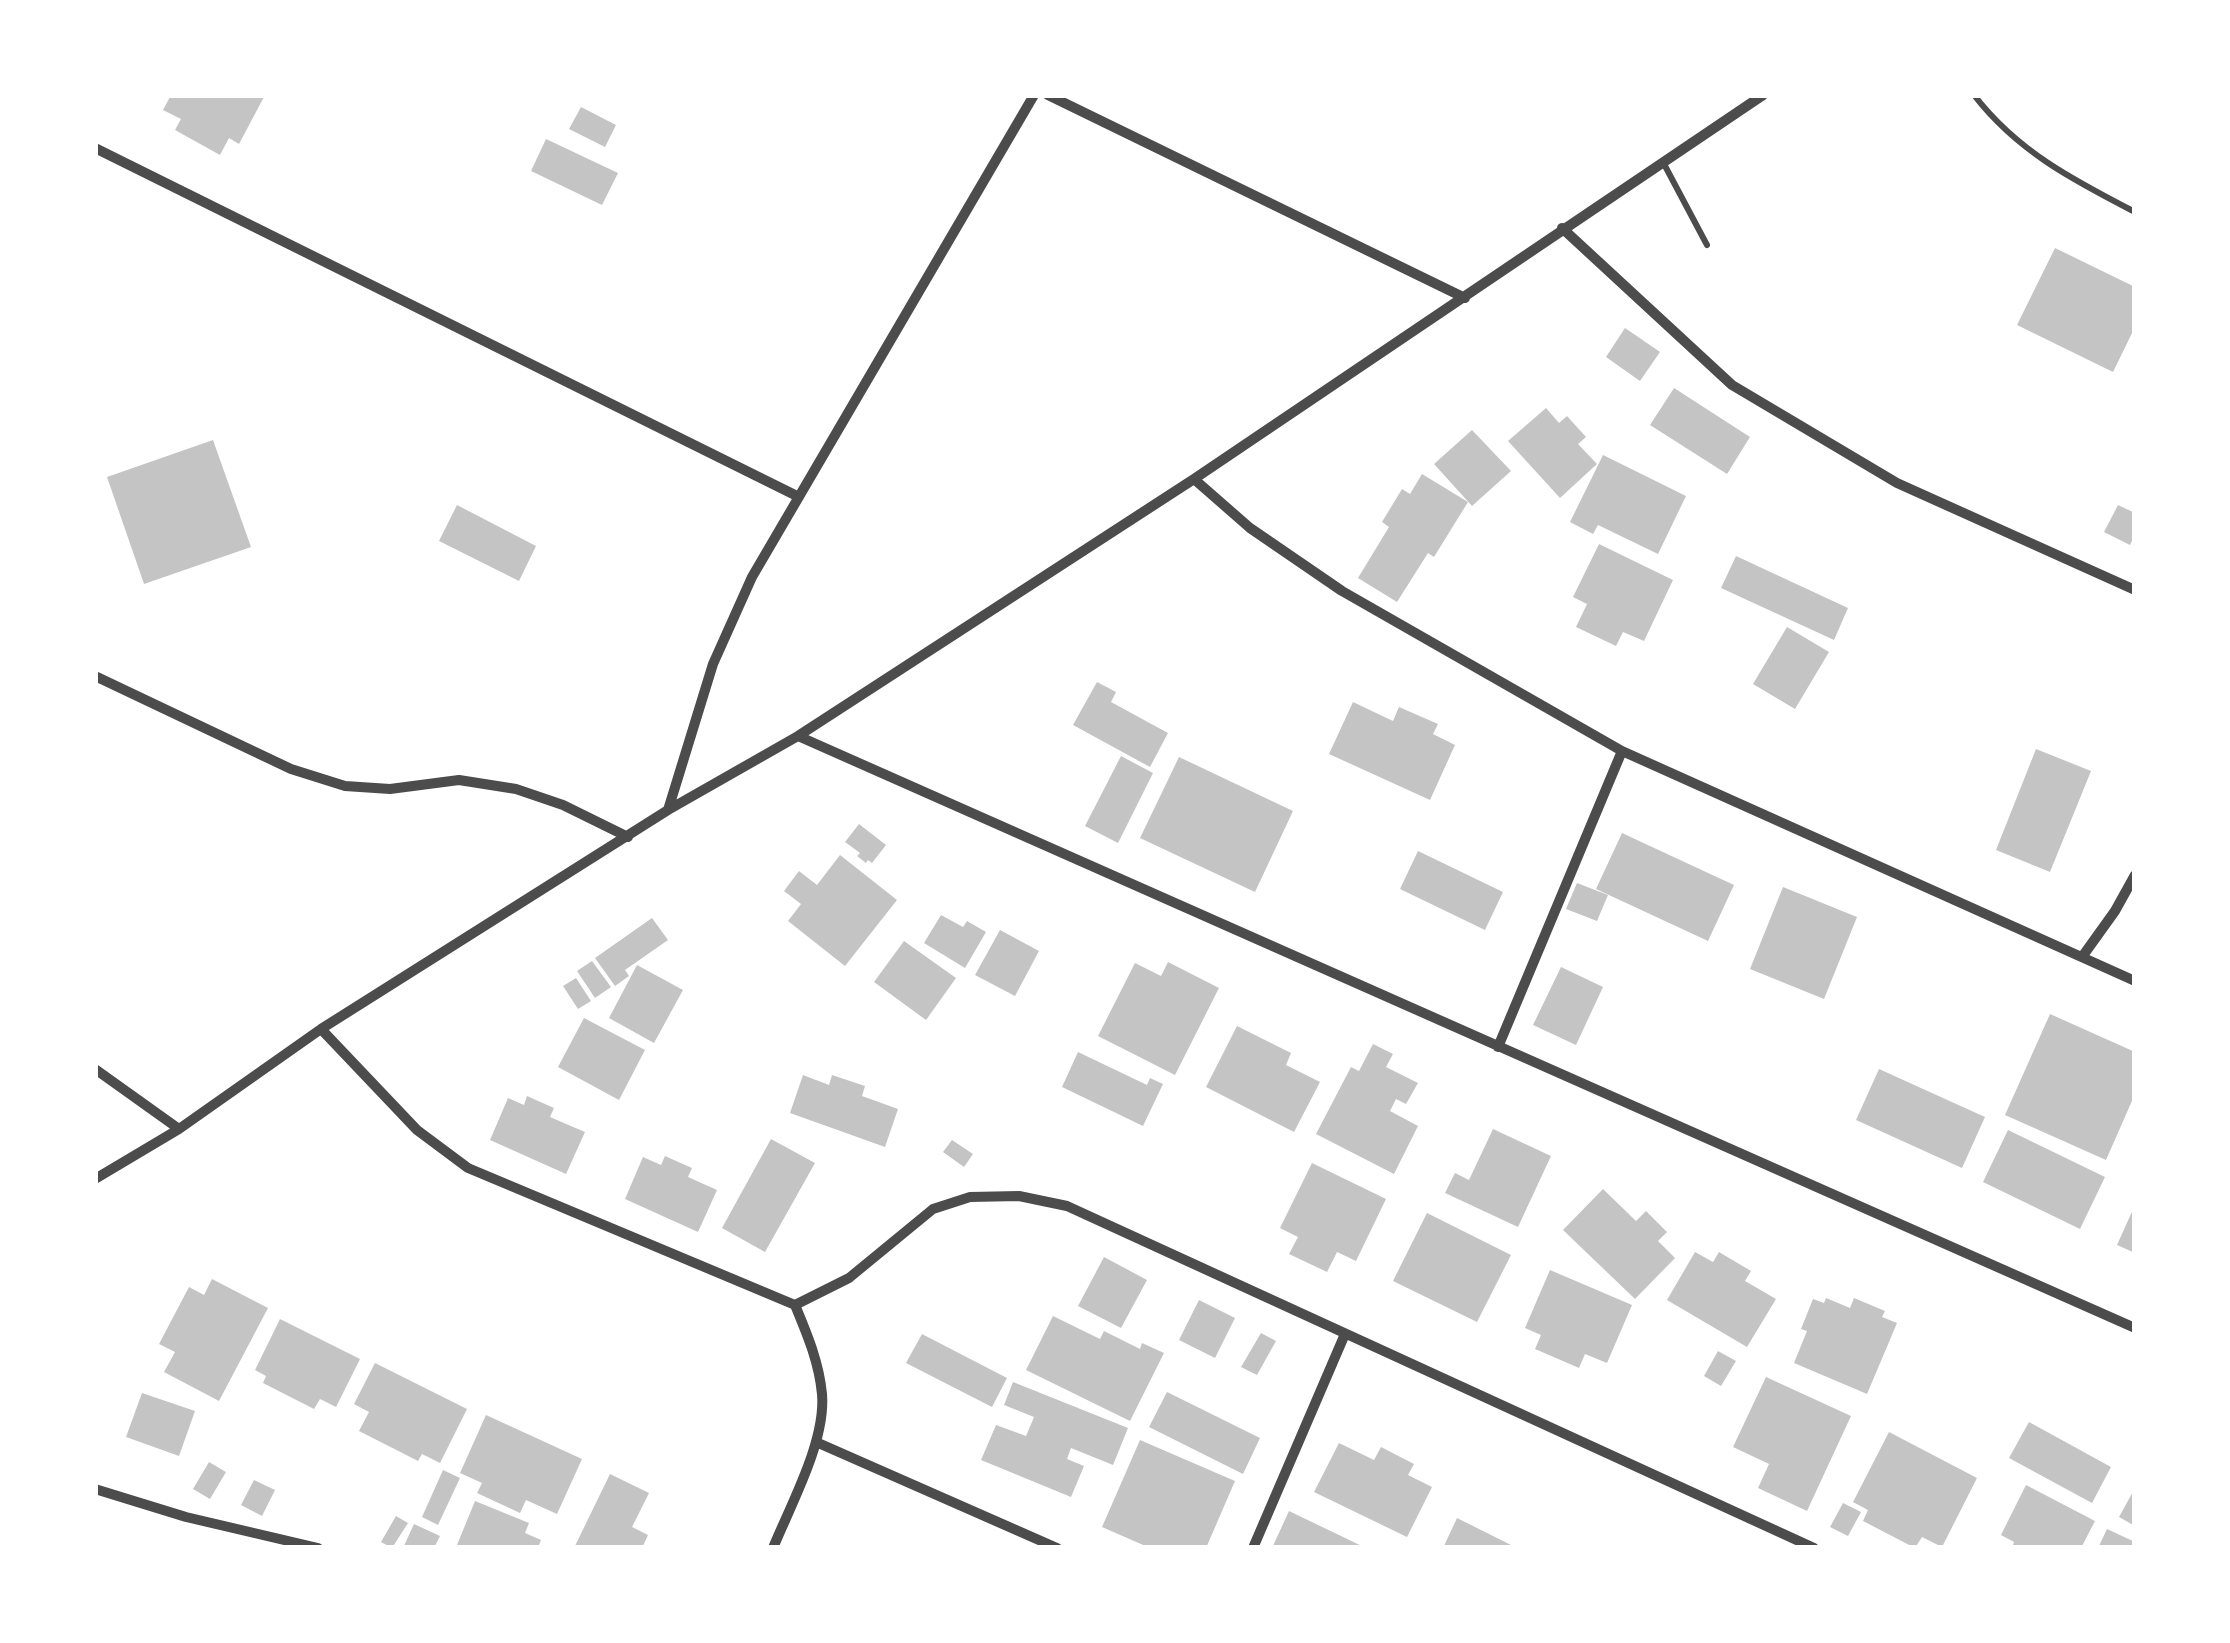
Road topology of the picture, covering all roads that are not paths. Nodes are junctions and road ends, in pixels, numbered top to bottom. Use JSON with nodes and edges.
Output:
{"nodes":[{"id":1,"x":1034,"y":95,"type":"edge"},
{"id":2,"x":1048,"y":95,"type":"edge"},
{"id":3,"x":1764,"y":95,"type":"edge"},
{"id":4,"x":1974,"y":95,"type":"edge"},
{"id":5,"x":95,"y":148,"type":"edge"},
{"id":6,"x":1664,"y":164,"type":"junction"},
{"id":7,"x":2135,"y":212,"type":"edge"},
{"id":8,"x":1562,"y":228,"type":"junction"},
{"id":9,"x":1707,"y":245,"type":"dead end"},
{"id":10,"x":1465,"y":298,"type":"junction"},
{"id":11,"x":1194,"y":479,"type":"junction"},
{"id":12,"x":798,"y":497,"type":"junction"},
{"id":13,"x":2135,"y":590,"type":"edge"},
{"id":14,"x":95,"y":676,"type":"edge"},
{"id":15,"x":798,"y":736,"type":"junction"},
{"id":16,"x":1622,"y":751,"type":"junction"},
{"id":17,"x":668,"y":810,"type":"junction"},
{"id":18,"x":628,"y":838,"type":"junction"},
{"id":19,"x":2135,"y":875,"type":"edge"},
{"id":20,"x":2082,"y":957,"type":"junction"},
{"id":21,"x":2135,"y":980,"type":"edge"},
{"id":22,"x":322,"y":1029,"type":"junction"},
{"id":23,"x":1498,"y":1047,"type":"junction"},
{"id":24,"x":95,"y":1070,"type":"edge"},
{"id":25,"x":180,"y":1128,"type":"junction"},
{"id":26,"x":95,"y":1179,"type":"edge"},
{"id":27,"x":795,"y":1305,"type":"junction"},
{"id":28,"x":2135,"y":1328,"type":"edge"},
{"id":29,"x":1346,"y":1334,"type":"junction"},
{"id":30,"x":816,"y":1442,"type":"junction"},
{"id":31,"x":95,"y":1489,"type":"edge"},
{"id":32,"x":318,"y":1548,"type":"edge"},
{"id":33,"x":773,"y":1548,"type":"edge"},
{"id":34,"x":1057,"y":1548,"type":"edge"},
{"id":35,"x":1254,"y":1548,"type":"edge"},
{"id":36,"x":1814,"y":1548,"type":"edge"}],
"edges":[{"from":1,"to":12,"type":"street"},
{"from":2,"to":10,"type":"street"},
{"from":3,"to":6,"type":"street"},
{"from":4,"to":7,"type":"lane"},
{"from":5,"to":12,"type":"street"},
{"from":6,"to":8,"type":"street"},
{"from":6,"to":9,"type":"lane"},
{"from":8,"to":10,"type":"street"},
{"from":8,"to":13,"type":"street"},
{"from":10,"to":11,"type":"street"},
{"from":11,"to":15,"type":"street"},
{"from":11,"to":16,"type":"street"},
{"from":12,"to":17,"type":"street"},
{"from":14,"to":18,"type":"street"},
{"from":15,"to":17,"type":"street"},
{"from":15,"to":23,"type":"street"},
{"from":16,"to":20,"type":"street"},
{"from":16,"to":23,"type":"street"},
{"from":17,"to":18,"type":"street"},
{"from":18,"to":22,"type":"street"},
{"from":19,"to":20,"type":"street"},
{"from":20,"to":21,"type":"street"},
{"from":22,"to":25,"type":"street"},
{"from":22,"to":27,"type":"street"},
{"from":23,"to":28,"type":"street"},
{"from":24,"to":25,"type":"street"},
{"from":25,"to":26,"type":"street"},
{"from":27,"to":29,"type":"street"},
{"from":27,"to":30,"type":"street"},
{"from":29,"to":35,"type":"street"},
{"from":29,"to":36,"type":"street"},
{"from":30,"to":33,"type":"street"},
{"from":30,"to":34,"type":"street"},
{"from":31,"to":32,"type":"street"}]}
